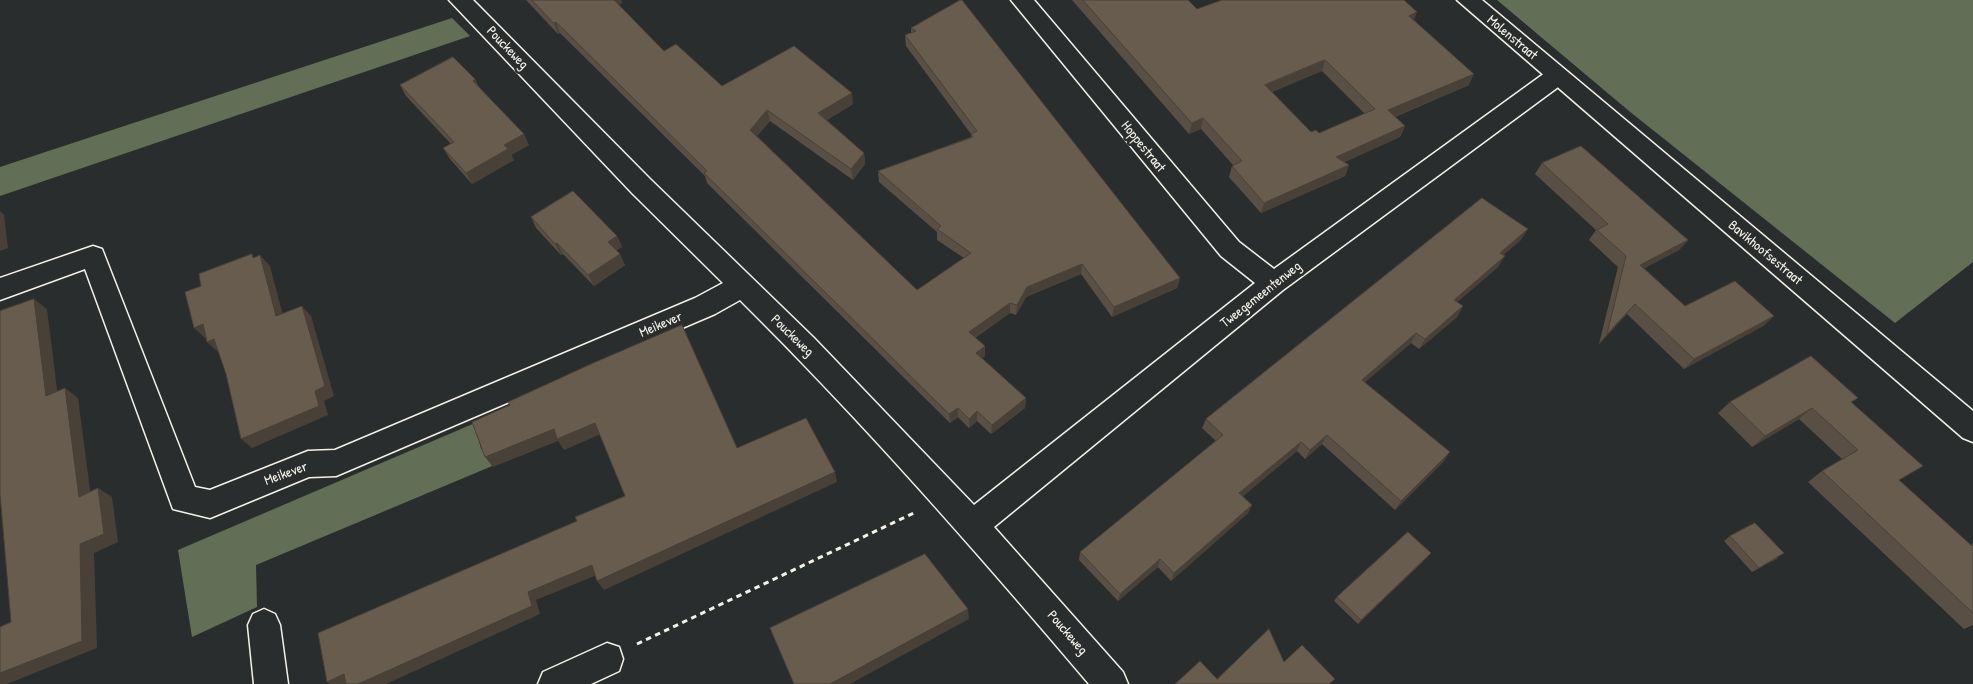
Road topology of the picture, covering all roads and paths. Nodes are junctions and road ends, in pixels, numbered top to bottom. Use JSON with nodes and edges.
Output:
{"nodes":[{"id":1,"x":460,"y":0,"type":"edge"},
{"id":2,"x":1022,"y":0,"type":"edge"},
{"id":3,"x":1468,"y":0,"type":"edge"},
{"id":4,"x":1557,"y":76,"type":"junction"},
{"id":5,"x":1274,"y":283,"type":"junction"},
{"id":6,"x":742,"y":286,"type":"junction"},
{"id":7,"x":0,"y":289,"type":"edge"},
{"id":8,"x":1973,"y":429,"type":"edge"},
{"id":9,"x":942,"y":494,"type":"junction"},
{"id":10,"x":973,"y":525,"type":"junction"},
{"id":11,"x":264,"y":625,"type":"dead end"},
{"id":12,"x":607,"y":659,"type":"joint"},
{"id":13,"x":271,"y":684,"type":"edge"},
{"id":14,"x":555,"y":684,"type":"edge"},
{"id":15,"x":1111,"y":684,"type":"edge"}],
"edges":[{"from":1,"to":6,"type":"street","name":"Pouckeweg"},
{"from":2,"to":5,"type":"street","name":"Hoppestraat"},
{"from":3,"to":4,"type":"street","name":"Molenstraat"},
{"from":4,"to":5,"type":"street","name":"Tweegemeentenweg"},
{"from":4,"to":8,"type":"street","name":"Bavikhoofsestraat"},
{"from":5,"to":10,"type":"street","name":"Tweegemeentenweg"},
{"from":6,"to":7,"type":"street","name":"Meikever"},
{"from":6,"to":9,"type":"street","name":"Pouckeweg"},
{"from":9,"to":10,"type":"street","name":"Pouckeweg"},
{"from":9,"to":12,"type":"path"},
{"from":10,"to":15,"type":"street","name":"Pouckeweg"},
{"from":11,"to":13,"type":"street"},
{"from":12,"to":14,"type":"street"}]}
